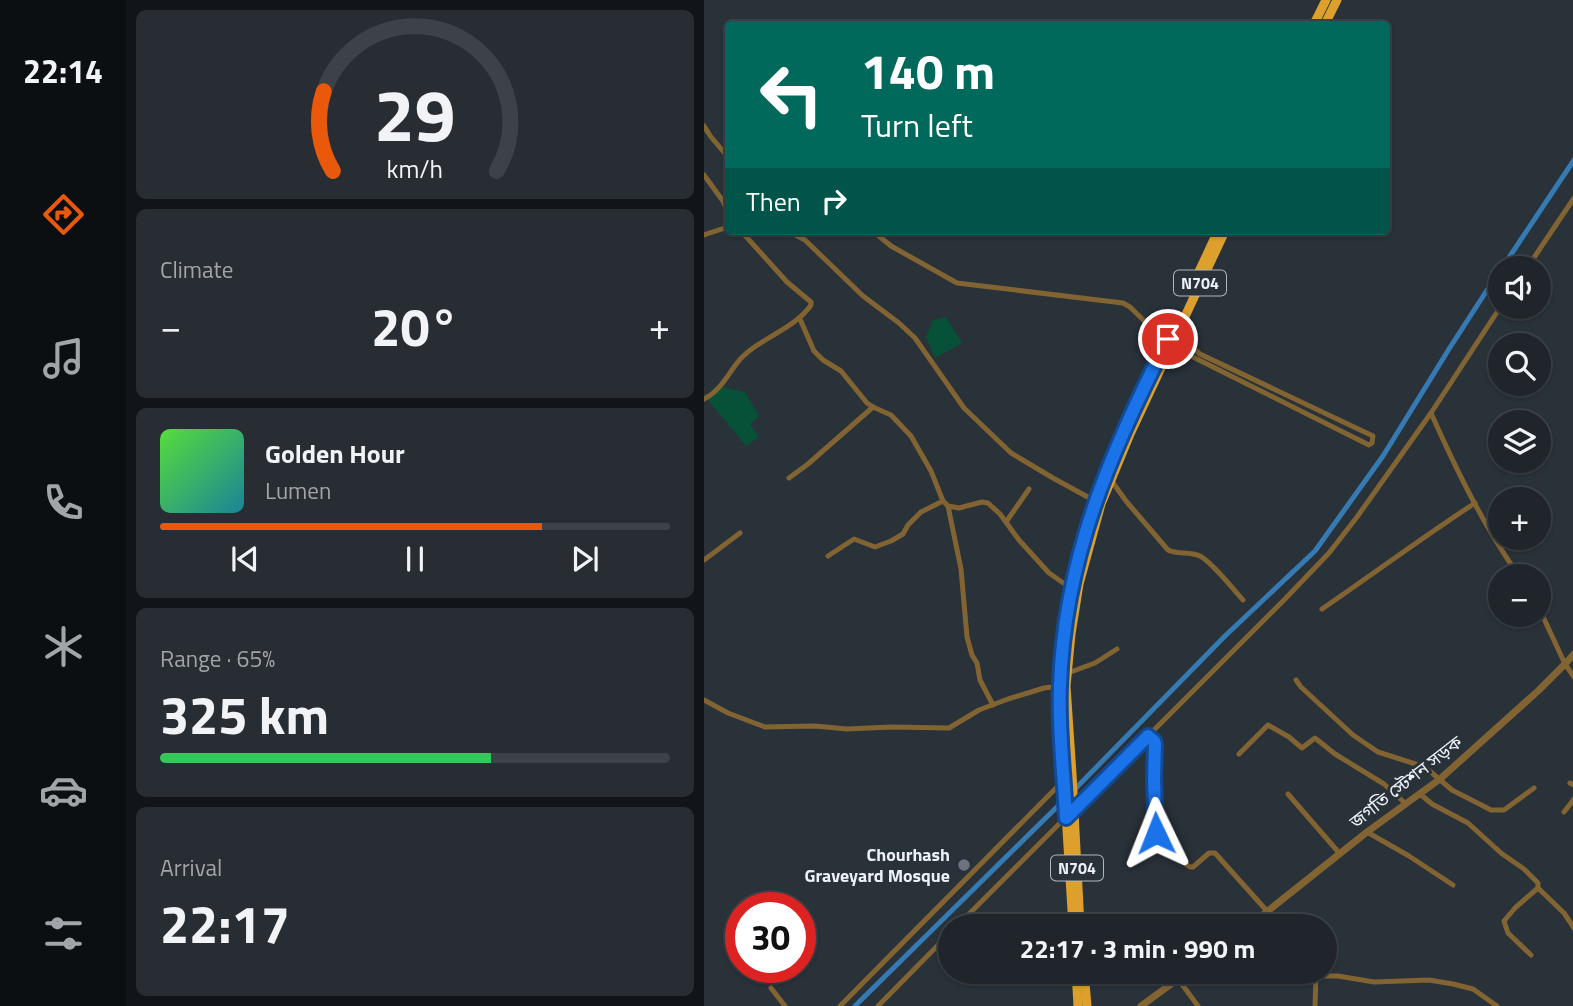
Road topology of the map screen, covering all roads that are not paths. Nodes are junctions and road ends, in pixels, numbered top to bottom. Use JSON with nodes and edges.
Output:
{"nodes":[{"id":1,"x":1326,"y":0,"type":"edge"},
{"id":2,"x":1337,"y":0,"type":"edge"},
{"id":3,"x":1316,"y":21,"type":"edge"},
{"id":4,"x":1326,"y":21,"type":"edge"},
{"id":5,"x":704,"y":126,"type":"edge"},
{"id":6,"x":725,"y":153,"type":"edge"},
{"id":7,"x":704,"y":175,"type":"edge"},
{"id":8,"x":1574,"y":198,"type":"edge"},
{"id":9,"x":1571,"y":204,"type":"edge"},
{"id":10,"x":725,"y":206,"type":"edge"},
{"id":11,"x":725,"y":228,"type":"edge"},
{"id":12,"x":704,"y":235,"type":"edge"},
{"id":13,"x":745,"y":235,"type":"edge"},
{"id":14,"x":796,"y":235,"type":"edge"},
{"id":15,"x":878,"y":235,"type":"edge"},
{"id":16,"x":1216,"y":235,"type":"edge"},
{"id":17,"x":1223,"y":235,"type":"edge"},
{"id":18,"x":1535,"y":256,"type":"edge"},
{"id":19,"x":800,"y":319,"type":"junction"},
{"id":20,"x":1492,"y":319,"type":"edge"},
{"id":21,"x":1172,"y":338,"type":"junction"},
{"id":22,"x":704,"y":399,"type":"edge"},
{"id":23,"x":873,"y":408,"type":"junction"},
{"id":24,"x":1431,"y":413,"type":"junction"},
{"id":25,"x":789,"y":478,"type":"dead end"},
{"id":26,"x":1111,"y":480,"type":"junction"},
{"id":27,"x":1029,"y":489,"type":"dead end"},
{"id":28,"x":1098,"y":502,"type":"junction"},
{"id":29,"x":1475,"y":503,"type":"junction"},
{"id":30,"x":946,"y":504,"type":"junction"},
{"id":31,"x":1006,"y":522,"type":"junction"},
{"id":32,"x":740,"y":533,"type":"dead end"},
{"id":33,"x":828,"y":556,"type":"dead end"},
{"id":34,"x":704,"y":560,"type":"edge"},
{"id":35,"x":1512,"y":564,"type":"edge"},
{"id":36,"x":1074,"y":591,"type":"junction"},
{"id":37,"x":1243,"y":600,"type":"dead end"},
{"id":38,"x":1322,"y":609,"type":"dead end"},
{"id":39,"x":1548,"y":627,"type":"edge"},
{"id":40,"x":1117,"y":649,"type":"dead end"},
{"id":41,"x":1574,"y":654,"type":"edge"},
{"id":42,"x":1566,"y":664,"type":"junction"},
{"id":43,"x":1069,"y":673,"type":"junction"},
{"id":44,"x":1574,"y":677,"type":"edge"},
{"id":45,"x":1296,"y":680,"type":"dead end"},
{"id":46,"x":1063,"y":686,"type":"junction"},
{"id":47,"x":704,"y":701,"type":"edge"},
{"id":48,"x":993,"y":705,"type":"junction"},
{"id":49,"x":1148,"y":736,"type":"junction"},
{"id":50,"x":1238,"y":754,"type":"dead end"},
{"id":51,"x":1067,"y":779,"type":"junction"},
{"id":52,"x":1440,"y":779,"type":"junction"},
{"id":53,"x":1534,"y":788,"type":"dead end"},
{"id":54,"x":1288,"y":794,"type":"dead end"},
{"id":55,"x":1420,"y":794,"type":"junction"},
{"id":56,"x":1574,"y":799,"type":"edge"},
{"id":57,"x":1406,"y":804,"type":"junction"},
{"id":58,"x":1564,"y":812,"type":"dead end"},
{"id":59,"x":1068,"y":813,"type":"junction"},
{"id":60,"x":1367,"y":832,"type":"junction"},
{"id":61,"x":1340,"y":854,"type":"junction"},
{"id":62,"x":1453,"y":885,"type":"dead end"},
{"id":63,"x":1538,"y":888,"type":"junction"},
{"id":64,"x":1075,"y":909,"type":"junction"},
{"id":65,"x":1267,"y":911,"type":"junction"},
{"id":66,"x":969,"y":914,"type":"edge"},
{"id":67,"x":1074,"y":914,"type":"edge"},
{"id":68,"x":1076,"y":914,"type":"edge"},
{"id":69,"x":1265,"y":914,"type":"edge"},
{"id":70,"x":1574,"y":928,"type":"edge"},
{"id":71,"x":938,"y":945,"type":"edge"},
{"id":72,"x":1531,"y":955,"type":"dead end"},
{"id":73,"x":1337,"y":976,"type":"edge"},
{"id":74,"x":1077,"y":984,"type":"edge"},
{"id":75,"x":1085,"y":984,"type":"edge"},
{"id":76,"x":1171,"y":984,"type":"edge"},
{"id":77,"x":1182,"y":984,"type":"edge"},
{"id":78,"x":1314,"y":984,"type":"edge"},
{"id":79,"x":771,"y":988,"type":"dead end"},
{"id":80,"x":785,"y":1006,"type":"edge"},
{"id":81,"x":840,"y":1006,"type":"edge"},
{"id":82,"x":878,"y":1006,"type":"edge"},
{"id":83,"x":1078,"y":1006,"type":"edge"},
{"id":84,"x":1087,"y":1006,"type":"edge"},
{"id":85,"x":1141,"y":1006,"type":"edge"},
{"id":86,"x":1198,"y":1006,"type":"edge"},
{"id":87,"x":1315,"y":1006,"type":"edge"},
{"id":88,"x":1496,"y":1006,"type":"edge"}],
"edges":[{"from":1,"to":3,"type":"highway"},
{"from":2,"to":4,"type":"highway"},
{"from":5,"to":6,"type":"street"},
{"from":7,"to":10,"type":"street"},
{"from":8,"to":9,"type":"street"},
{"from":9,"to":18,"type":"street"},
{"from":11,"to":12,"type":"street"},
{"from":13,"to":19,"type":"street"},
{"from":14,"to":28,"type":"street"},
{"from":15,"to":21,"type":"street"},
{"from":16,"to":21,"type":"highway","number":"N704"},
{"from":17,"to":21,"type":"highway","number":"N704"},
{"from":19,"to":22,"type":"street"},
{"from":19,"to":23,"type":"street"},
{"from":20,"to":24,"type":"street"},
{"from":21,"to":21,"type":"street"},
{"from":21,"to":26,"type":"highway","number":"N704"},
{"from":21,"to":28,"type":"highway","number":"N704"},
{"from":23,"to":25,"type":"street"},
{"from":23,"to":30,"type":"street"},
{"from":24,"to":29,"type":"street"},
{"from":24,"to":49,"type":"street"},
{"from":26,"to":28,"type":"highway","number":"N704"},
{"from":26,"to":37,"type":"street"},
{"from":27,"to":31,"type":"street"},
{"from":28,"to":36,"type":"highway","number":"N704"},
{"from":29,"to":35,"type":"street"},
{"from":29,"to":38,"type":"street"},
{"from":30,"to":31,"type":"street"},
{"from":30,"to":33,"type":"street"},
{"from":30,"to":48,"type":"street"},
{"from":31,"to":36,"type":"street"},
{"from":32,"to":34,"type":"street"},
{"from":36,"to":43,"type":"highway","number":"N704"},
{"from":36,"to":46,"type":"highway","number":"N704"},
{"from":39,"to":42,"type":"street"},
{"from":40,"to":43,"type":"street"},
{"from":41,"to":42,"type":"street","name":"জগতি স্টেশন সড়ক"},
{"from":42,"to":44,"type":"street"},
{"from":42,"to":52,"type":"street","name":"জগতি স্টেশন সড়ক"},
{"from":43,"to":46,"type":"highway","number":"N704"},
{"from":45,"to":52,"type":"street"},
{"from":46,"to":48,"type":"street"},
{"from":46,"to":51,"type":"highway","number":"N704"},
{"from":47,"to":48,"type":"street"},
{"from":49,"to":59,"type":"street"},
{"from":49,"to":65,"type":"street"},
{"from":50,"to":57,"type":"street"},
{"from":51,"to":59,"type":"highway","number":"N704"},
{"from":51,"to":81,"type":"street"},
{"from":52,"to":53,"type":"street"},
{"from":52,"to":55,"type":"street","name":"জগতি স্টেশন সড়ক"},
{"from":54,"to":61,"type":"street"},
{"from":55,"to":57,"type":"street","name":"জগতি স্টেশন সড়ক"},
{"from":55,"to":63,"type":"street"},
{"from":56,"to":58,"type":"street"},
{"from":57,"to":60,"type":"street","name":"জগতি স্টেশন সড়ক"},
{"from":59,"to":64,"type":"highway","number":"N704"},
{"from":59,"to":66,"type":"street"},
{"from":60,"to":61,"type":"street","name":"জগতি স্টেশন সড়ক"},
{"from":60,"to":62,"type":"street"},
{"from":61,"to":65,"type":"street","name":"জগতি স্টেশন সড়ক"},
{"from":63,"to":70,"type":"street"},
{"from":63,"to":72,"type":"street"},
{"from":64,"to":67,"type":"highway","number":"N704"},
{"from":64,"to":68,"type":"highway","number":"N704"},
{"from":65,"to":69,"type":"street","name":"জগতি স্টেশন সড়ক"},
{"from":71,"to":82,"type":"street"},
{"from":73,"to":88,"type":"street"},
{"from":74,"to":83,"type":"highway"},
{"from":75,"to":84,"type":"highway"},
{"from":76,"to":85,"type":"street"},
{"from":77,"to":86,"type":"street"},
{"from":78,"to":87,"type":"street"},
{"from":79,"to":80,"type":"street"}]}
